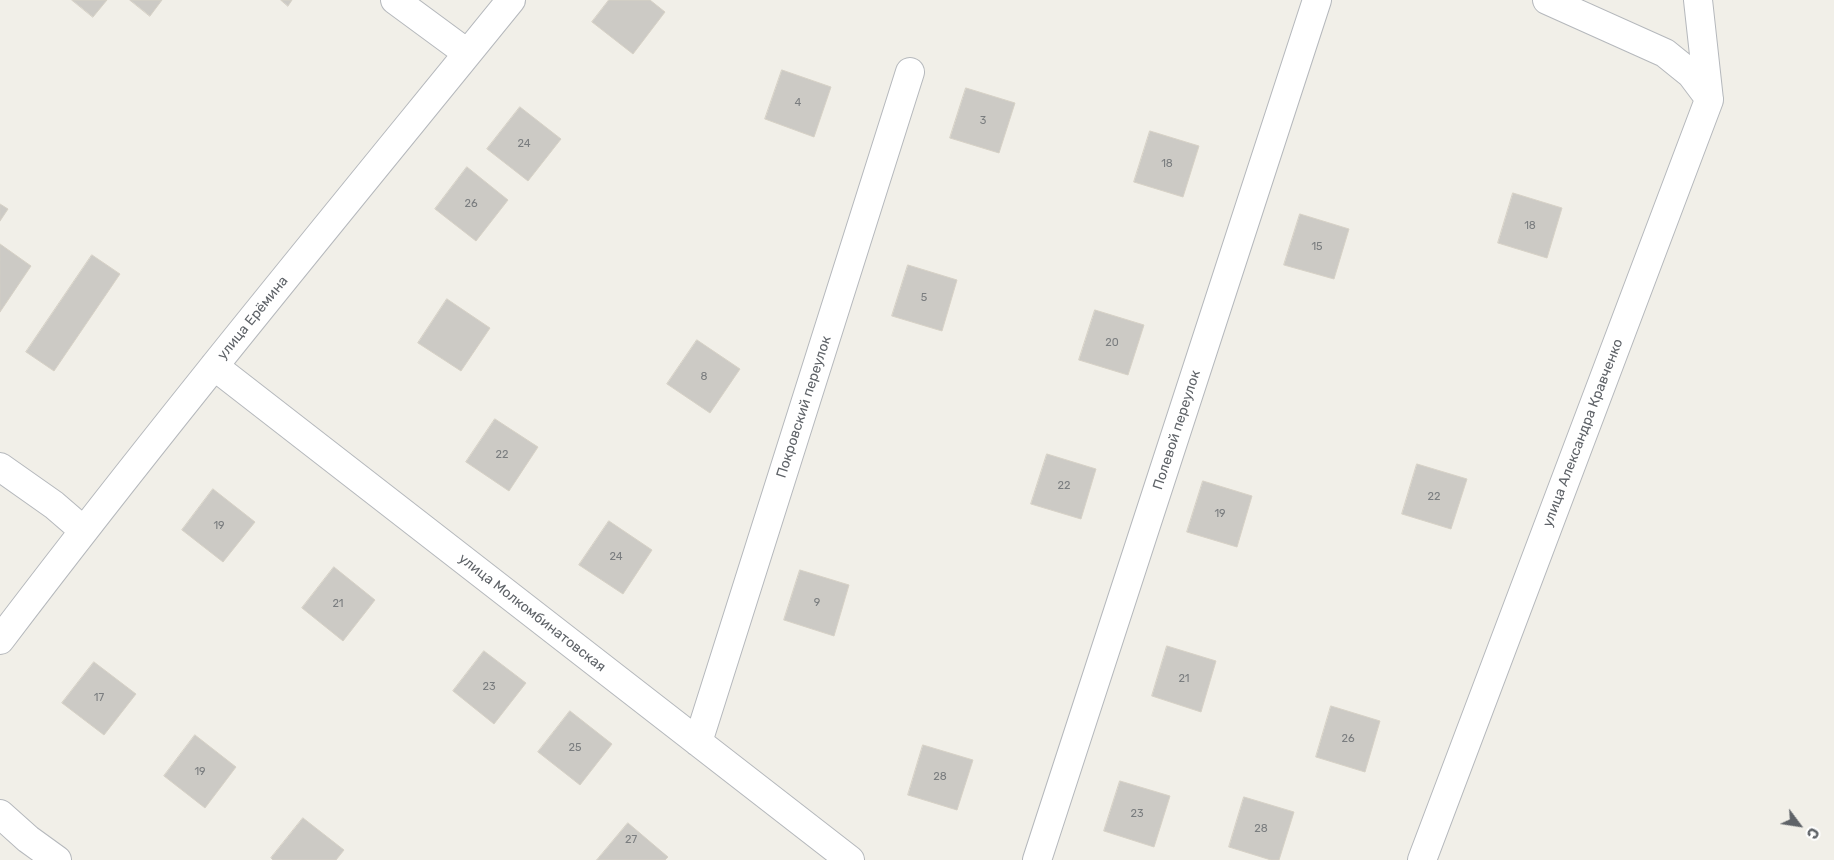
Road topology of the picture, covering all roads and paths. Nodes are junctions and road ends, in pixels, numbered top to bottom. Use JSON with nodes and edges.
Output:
{"nodes":[{"id":1,"x":395,"y":0,"type":"edge"},
{"id":2,"x":510,"y":0,"type":"edge"},
{"id":3,"x":1317,"y":0,"type":"edge"},
{"id":4,"x":1548,"y":0,"type":"edge"},
{"id":5,"x":1698,"y":0,"type":"edge"},
{"id":6,"x":467,"y":54,"type":"junction"},
{"id":7,"x":910,"y":72,"type":"dead end"},
{"id":8,"x":1709,"y":100,"type":"junction"},
{"id":9,"x":214,"y":366,"type":"junction"},
{"id":10,"x":0,"y":467,"type":"edge"},
{"id":11,"x":83,"y":530,"type":"junction"},
{"id":12,"x":0,"y":640,"type":"edge"},
{"id":13,"x":698,"y":742,"type":"junction"},
{"id":14,"x":0,"y":814,"type":"edge"},
{"id":15,"x":56,"y":860,"type":"edge"},
{"id":16,"x":850,"y":860,"type":"edge"},
{"id":17,"x":1037,"y":860,"type":"edge"},
{"id":18,"x":1422,"y":860,"type":"edge"}],
"edges":[{"from":1,"to":6,"type":"street"},
{"from":2,"to":6,"type":"street","name":"улица Ерёмина"},
{"from":3,"to":17,"type":"street","name":"Полевой переулок"},
{"from":4,"to":8,"type":"street"},
{"from":5,"to":8,"type":"street","name":"улица Александра Кравченко"},
{"from":6,"to":9,"type":"street","name":"улица Ерёмина"},
{"from":7,"to":13,"type":"street","name":"Покровский переулок"},
{"from":8,"to":18,"type":"street","name":"улица Александра Кравченко"},
{"from":9,"to":11,"type":"street","name":"улица Ерёмина"},
{"from":9,"to":13,"type":"street","name":"улица Молкомбинатовская"},
{"from":10,"to":11,"type":"street"},
{"from":11,"to":12,"type":"street","name":"улица Ерёмина"},
{"from":13,"to":16,"type":"street","name":"улица Молкомбинатовская"},
{"from":14,"to":15,"type":"street"}]}
